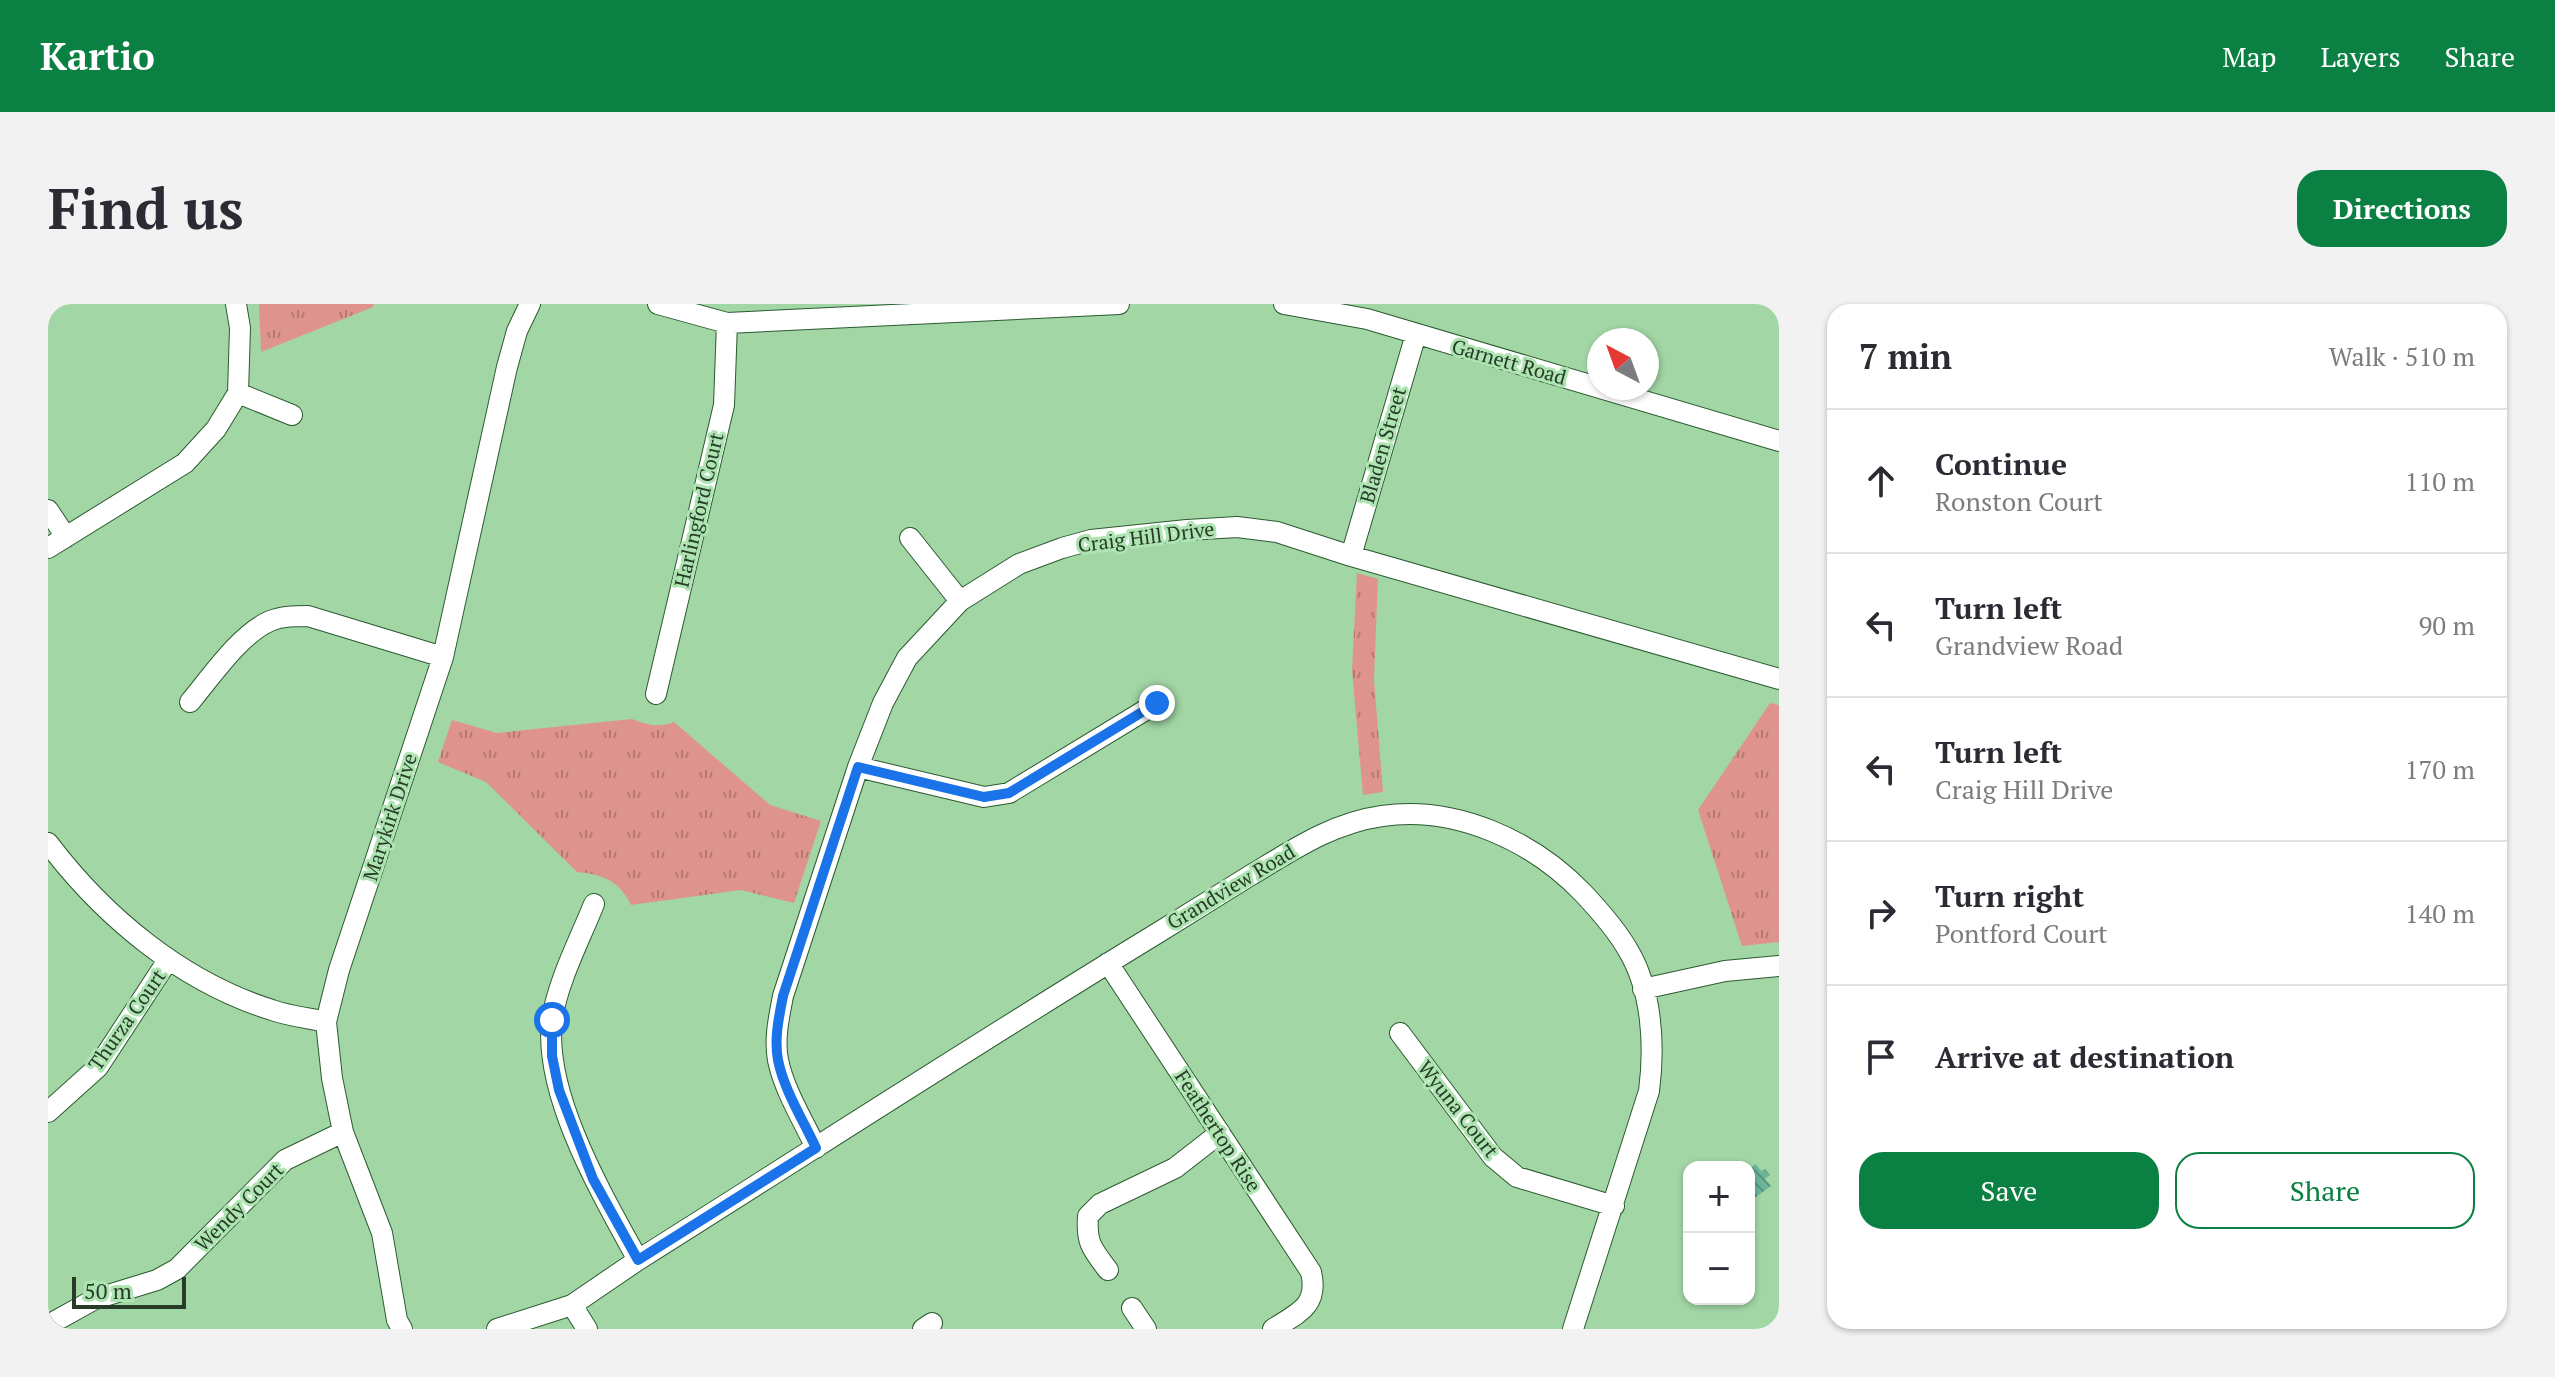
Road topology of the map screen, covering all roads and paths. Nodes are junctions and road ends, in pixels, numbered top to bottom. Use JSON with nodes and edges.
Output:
{"nodes":[{"id":1,"x":236,"y":304,"type":"edge"},
{"id":2,"x":530,"y":304,"type":"edge"},
{"id":3,"x":658,"y":304,"type":"edge"},
{"id":4,"x":1119,"y":304,"type":"edge"},
{"id":5,"x":1284,"y":304,"type":"edge"},
{"id":6,"x":727,"y":323,"type":"junction"},
{"id":7,"x":1416,"y":334,"type":"junction"},
{"id":8,"x":238,"y":393,"type":"junction"},
{"id":9,"x":292,"y":415,"type":"dead end"},
{"id":10,"x":1779,"y":441,"type":"edge"},
{"id":11,"x":48,"y":510,"type":"edge"},
{"id":12,"x":66,"y":537,"type":"junction"},
{"id":13,"x":910,"y":538,"type":"dead end"},
{"id":14,"x":48,"y":548,"type":"edge"},
{"id":15,"x":1351,"y":556,"type":"junction"},
{"id":16,"x":960,"y":601,"type":"junction"},
{"id":17,"x":443,"y":657,"type":"junction"},
{"id":18,"x":1779,"y":679,"type":"edge"},
{"id":19,"x":656,"y":694,"type":"dead end"},
{"id":20,"x":190,"y":702,"type":"dead end"},
{"id":21,"x":1157,"y":703,"type":"dead end"},
{"id":22,"x":858,"y":767,"type":"junction"},
{"id":23,"x":48,"y":843,"type":"edge"},
{"id":24,"x":594,"y":904,"type":"dead end"},
{"id":25,"x":168,"y":960,"type":"junction"},
{"id":26,"x":1108,"y":963,"type":"junction"},
{"id":27,"x":1779,"y":966,"type":"edge"},
{"id":28,"x":1644,"y":995,"type":"junction"},
{"id":29,"x":326,"y":1022,"type":"junction"},
{"id":30,"x":1400,"y":1033,"type":"dead end"},
{"id":31,"x":48,"y":1112,"type":"edge"},
{"id":32,"x":343,"y":1132,"type":"junction"},
{"id":33,"x":1220,"y":1133,"type":"junction"},
{"id":34,"x":816,"y":1148,"type":"junction"},
{"id":35,"x":1614,"y":1206,"type":"junction"},
{"id":36,"x":638,"y":1260,"type":"junction"},
{"id":37,"x":1108,"y":1270,"type":"dead end"},
{"id":38,"x":572,"y":1305,"type":"junction"},
{"id":39,"x":1132,"y":1308,"type":"dead end"},
{"id":40,"x":50,"y":1324,"type":"dead end"},
{"id":41,"x":402,"y":1329,"type":"edge"},
{"id":42,"x":497,"y":1329,"type":"edge"},
{"id":43,"x":587,"y":1329,"type":"edge"},
{"id":44,"x":1146,"y":1329,"type":"edge"},
{"id":45,"x":1273,"y":1329,"type":"edge"},
{"id":46,"x":1573,"y":1329,"type":"edge"}],
"edges":[{"from":1,"to":8,"type":"street"},
{"from":2,"to":17,"type":"street","name":"Marykirk Drive"},
{"from":3,"to":6,"type":"street"},
{"from":4,"to":6,"type":"street"},
{"from":5,"to":7,"type":"street","name":"Garnett Road"},
{"from":6,"to":19,"type":"street","name":"Harlingford Court"},
{"from":7,"to":10,"type":"street","name":"Garnett Road"},
{"from":7,"to":15,"type":"street","name":"Bladen Street"},
{"from":8,"to":9,"type":"street"},
{"from":8,"to":12,"type":"street"},
{"from":11,"to":12,"type":"street"},
{"from":12,"to":14,"type":"street"},
{"from":13,"to":16,"type":"street"},
{"from":15,"to":16,"type":"street","name":"Craig Hill Drive"},
{"from":15,"to":18,"type":"street","name":"Craig Hill Drive"},
{"from":16,"to":22,"type":"street","name":"Craig Hill Drive"},
{"from":17,"to":20,"type":"street"},
{"from":17,"to":29,"type":"street","name":"Marykirk Drive"},
{"from":21,"to":22,"type":"street"},
{"from":22,"to":34,"type":"street","name":"Craig Hill Drive"},
{"from":23,"to":25,"type":"street"},
{"from":24,"to":36,"type":"street"},
{"from":25,"to":29,"type":"street"},
{"from":25,"to":31,"type":"street","name":"Thurza Court"},
{"from":26,"to":28,"type":"street","name":"Grandview Road"},
{"from":26,"to":33,"type":"street","name":"Feathertop Rise"},
{"from":26,"to":34,"type":"street","name":"Grandview Road"},
{"from":27,"to":28,"type":"street"},
{"from":28,"to":35,"type":"street","name":"Grandview Road"},
{"from":29,"to":32,"type":"street","name":"Marykirk Drive"},
{"from":30,"to":35,"type":"street","name":"Wyuna Court"},
{"from":32,"to":40,"type":"street","name":"Wendy Court"},
{"from":32,"to":41,"type":"street","name":"Marykirk Drive"},
{"from":33,"to":37,"type":"street"},
{"from":33,"to":45,"type":"street","name":"Feathertop Rise"},
{"from":34,"to":36,"type":"street","name":"Grandview Road"},
{"from":35,"to":46,"type":"street","name":"Grandview Road"},
{"from":36,"to":38,"type":"street","name":"Grandview Road"},
{"from":38,"to":42,"type":"street","name":"Grandview Road"},
{"from":38,"to":43,"type":"street"},
{"from":39,"to":44,"type":"street"}]}
